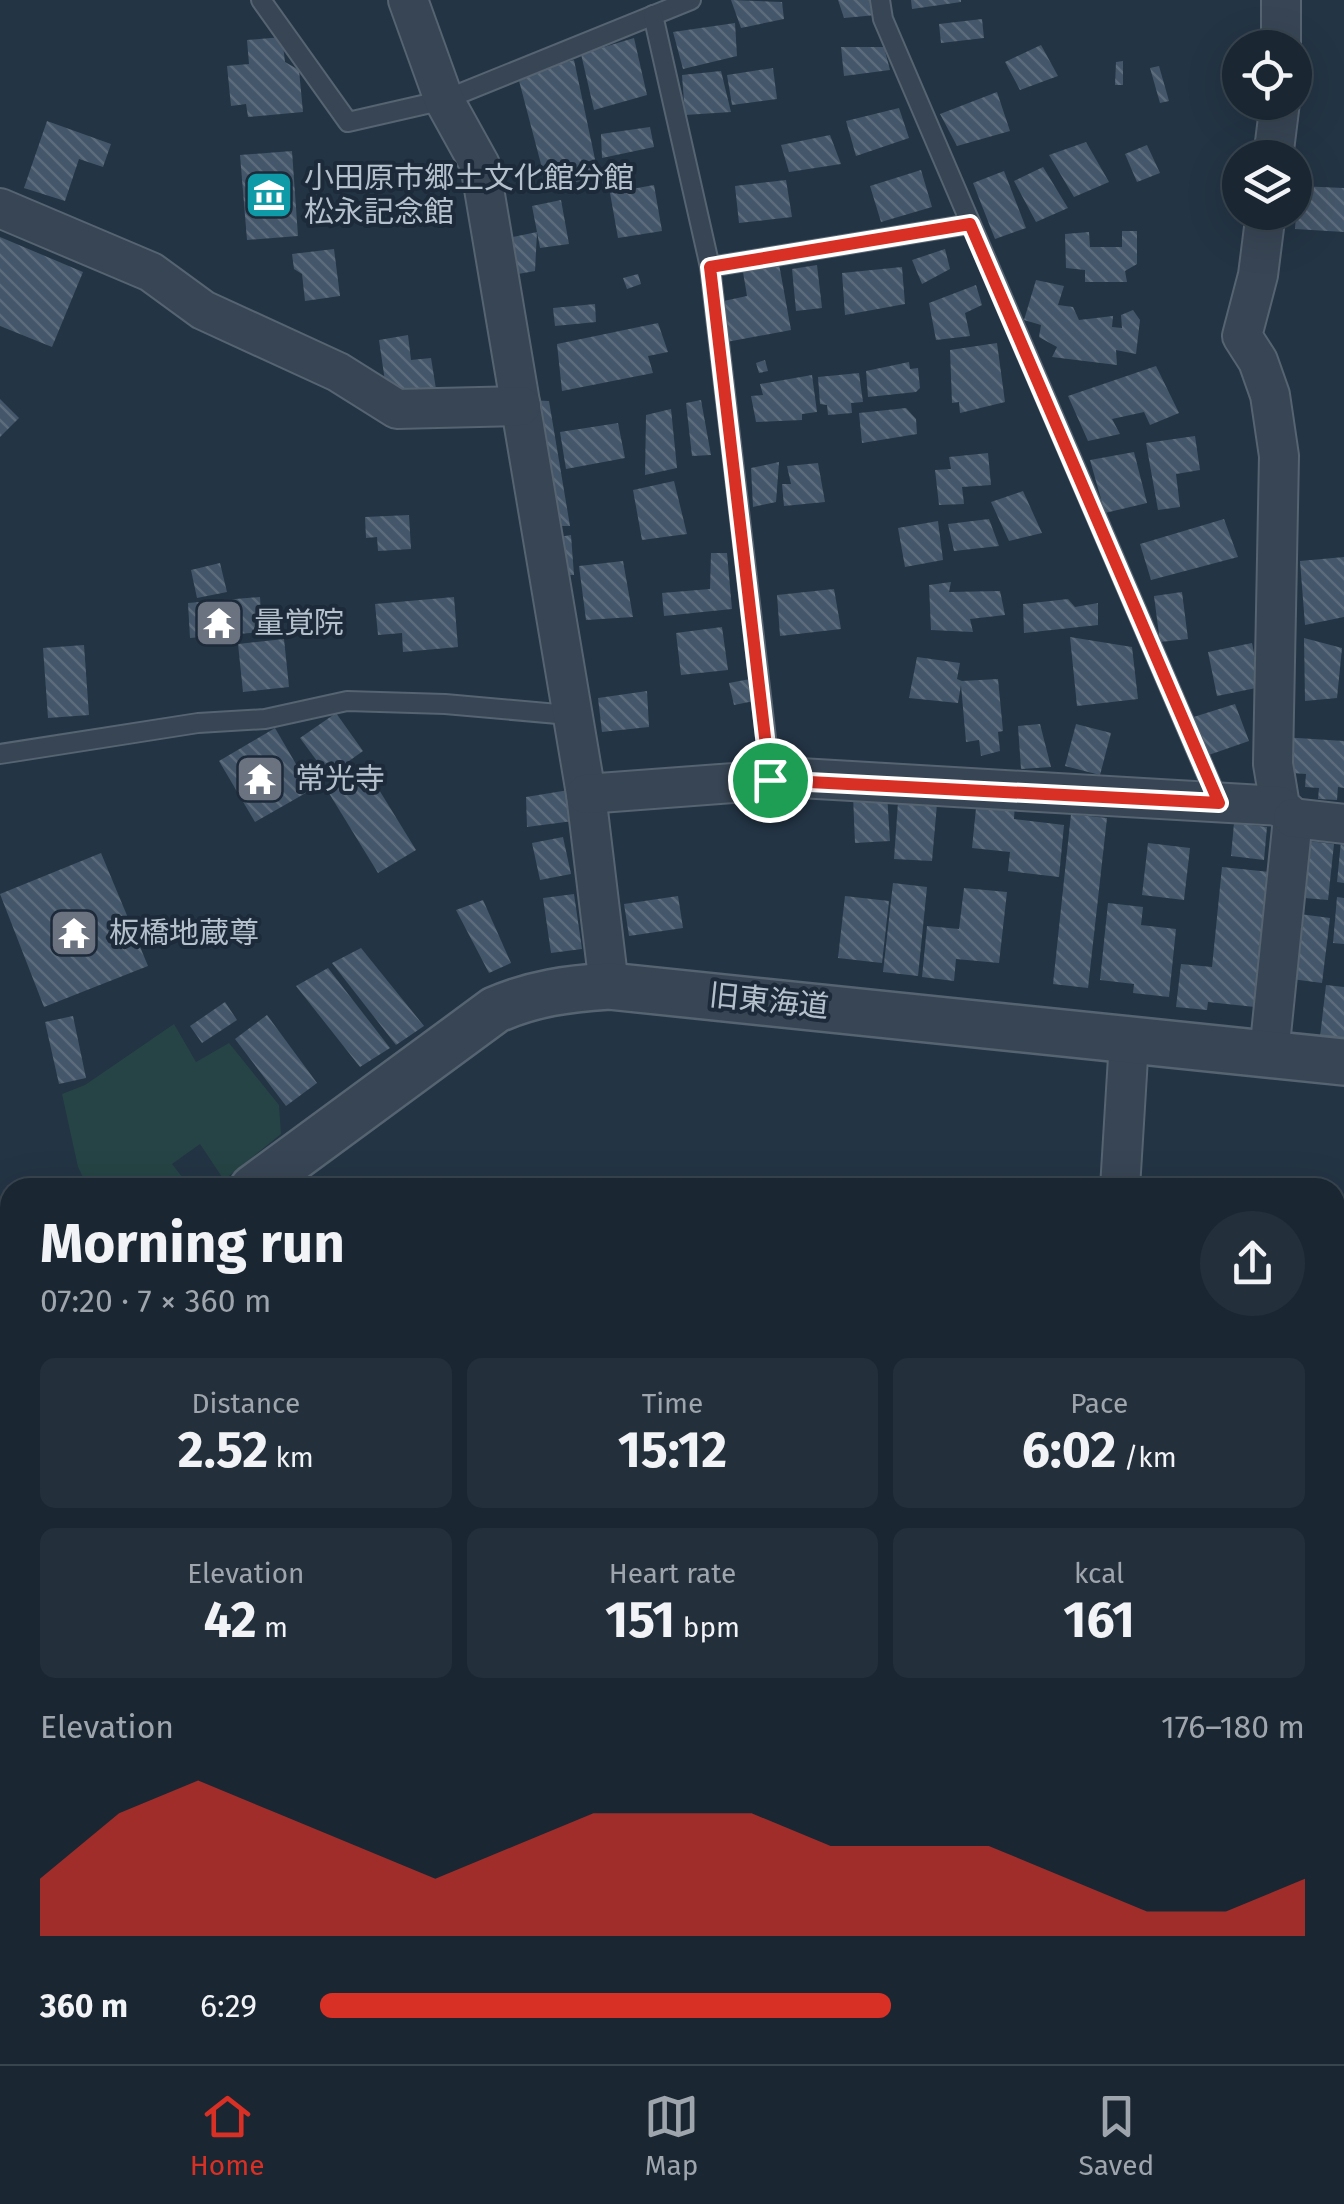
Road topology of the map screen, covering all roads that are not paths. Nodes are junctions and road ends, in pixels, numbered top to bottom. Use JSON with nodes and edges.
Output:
{"nodes":[{"id":1,"x":261,"y":0,"type":"edge"},
{"id":2,"x":408,"y":0,"type":"edge"},
{"id":3,"x":691,"y":0,"type":"edge"},
{"id":4,"x":880,"y":0,"type":"edge"},
{"id":5,"x":1281,"y":0,"type":"edge"},
{"id":6,"x":653,"y":15,"type":"junction"},
{"id":7,"x":1281,"y":30,"type":"edge"},
{"id":8,"x":444,"y":100,"type":"junction"},
{"id":9,"x":0,"y":208,"type":"edge"},
{"id":10,"x":970,"y":224,"type":"junction"},
{"id":11,"x":1264,"y":230,"type":"edge"},
{"id":12,"x":710,"y":267,"type":"junction"},
{"id":13,"x":522,"y":406,"type":"junction"},
{"id":14,"x":569,"y":715,"type":"junction"},
{"id":15,"x":0,"y":754,"type":"edge"},
{"id":16,"x":770,"y":780,"type":"junction"},
{"id":17,"x":586,"y":794,"type":"junction"},
{"id":18,"x":1219,"y":803,"type":"junction"},
{"id":19,"x":1286,"y":812,"type":"junction"},
{"id":20,"x":1344,"y":824,"type":"edge"},
{"id":21,"x":608,"y":986,"type":"junction"},
{"id":22,"x":1129,"y":1041,"type":"junction"},
{"id":23,"x":1269,"y":1054,"type":"junction"},
{"id":24,"x":1344,"y":1062,"type":"edge"},
{"id":25,"x":267,"y":1178,"type":"edge"},
{"id":26,"x":1121,"y":1178,"type":"edge"}],
"edges":[{"from":1,"to":8,"type":"lane"},
{"from":2,"to":8,"type":"street"},
{"from":3,"to":6,"type":"lane"},
{"from":4,"to":10,"type":"lane"},
{"from":5,"to":7,"type":"street"},
{"from":6,"to":8,"type":"lane"},
{"from":6,"to":12,"type":"lane"},
{"from":8,"to":13,"type":"street"},
{"from":9,"to":13,"type":"street"},
{"from":10,"to":12,"type":"lane"},
{"from":10,"to":18,"type":"lane"},
{"from":11,"to":19,"type":"street"},
{"from":12,"to":16,"type":"lane"},
{"from":13,"to":14,"type":"street"},
{"from":14,"to":15,"type":"lane"},
{"from":14,"to":17,"type":"street"},
{"from":16,"to":17,"type":"street"},
{"from":16,"to":18,"type":"street"},
{"from":17,"to":21,"type":"street"},
{"from":18,"to":19,"type":"street"},
{"from":19,"to":20,"type":"street"},
{"from":19,"to":23,"type":"street"},
{"from":21,"to":22,"type":"street","name":"旧東海道"},
{"from":21,"to":25,"type":"street","name":"旧東海道"},
{"from":22,"to":23,"type":"street","name":"旧東海道"},
{"from":22,"to":26,"type":"street"},
{"from":23,"to":24,"type":"street","name":"旧東海道"}]}
